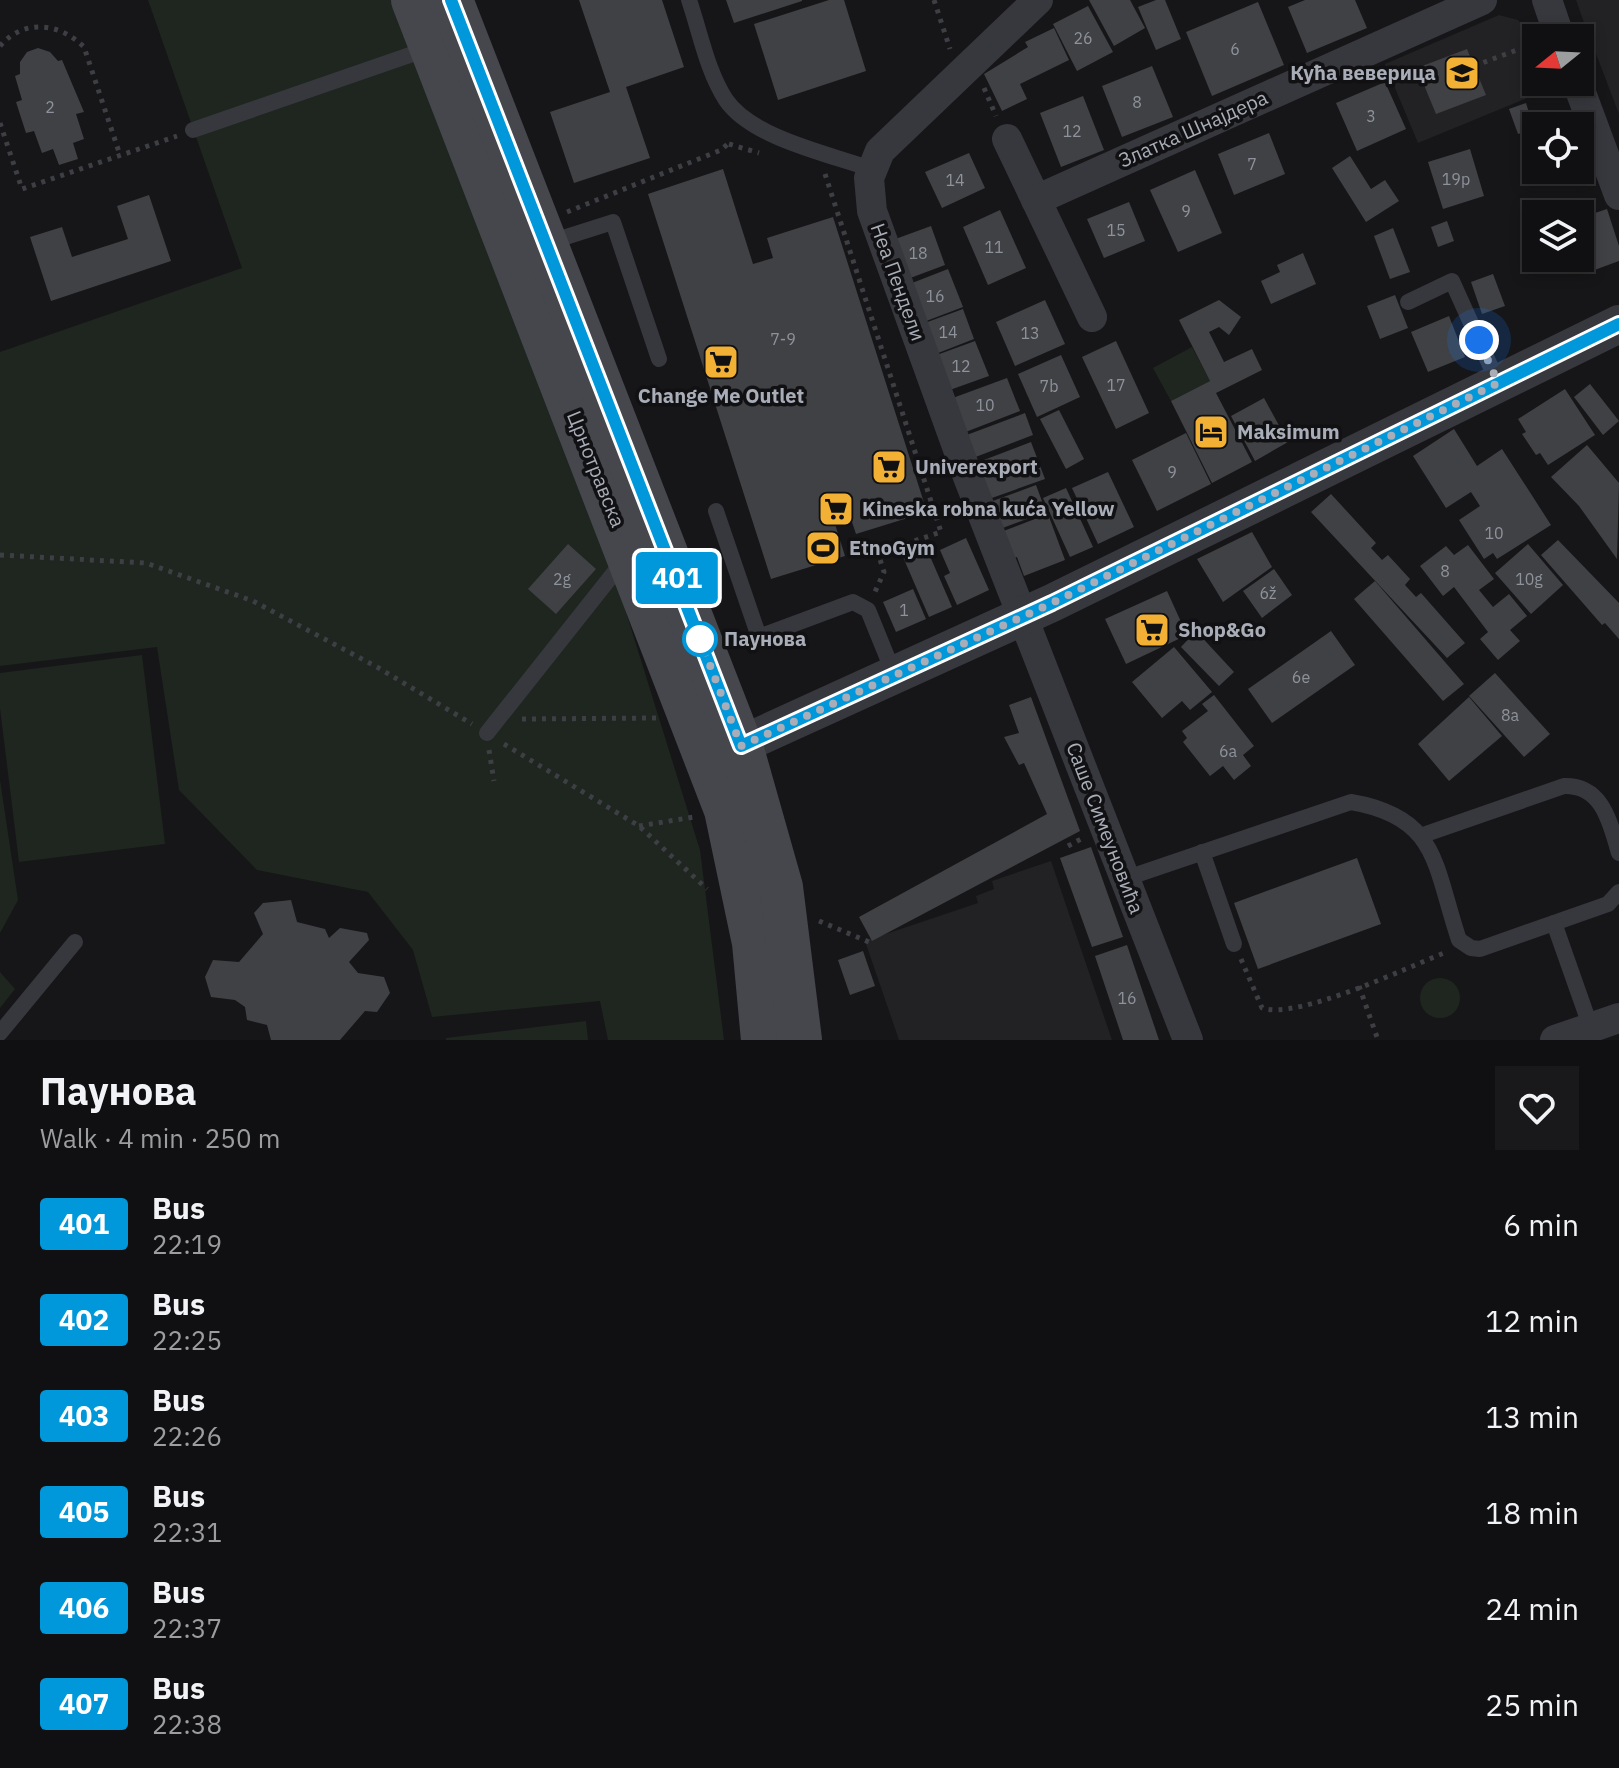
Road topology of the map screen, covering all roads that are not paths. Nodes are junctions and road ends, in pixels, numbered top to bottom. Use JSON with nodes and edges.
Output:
{"nodes":[{"id":1,"x":413,"y":0,"type":"edge"},
{"id":2,"x":451,"y":0,"type":"edge"},
{"id":3,"x":689,"y":0,"type":"edge"},
{"id":4,"x":1038,"y":0,"type":"edge"},
{"id":5,"x":1482,"y":0,"type":"edge"},
{"id":6,"x":1547,"y":0,"type":"edge"},
{"id":7,"x":1555,"y":24,"type":"edge"},
{"id":8,"x":431,"y":48,"type":"junction"},
{"id":9,"x":1582,"y":96,"type":"edge"},
{"id":10,"x":193,"y":130,"type":"road end"},
{"id":11,"x":1007,"y":139,"type":"road end"},
{"id":12,"x":871,"y":169,"type":"junction"},
{"id":13,"x":1619,"y":195,"type":"edge"},
{"id":14,"x":1036,"y":200,"type":"junction"},
{"id":15,"x":555,"y":229,"type":"junction"},
{"id":16,"x":1408,"y":302,"type":"dead end"},
{"id":17,"x":1092,"y":317,"type":"dead end"},
{"id":18,"x":1619,"y":324,"type":"edge"},
{"id":19,"x":659,"y":359,"type":"dead end"},
{"id":20,"x":1498,"y":383,"type":"junction"},
{"id":21,"x":716,"y":511,"type":"dead end"},
{"id":22,"x":632,"y":559,"type":"junction"},
{"id":23,"x":1023,"y":616,"type":"junction"},
{"id":24,"x":895,"y":676,"type":"junction"},
{"id":25,"x":487,"y":733,"type":"road end"},
{"id":26,"x":724,"y":753,"type":"junction"},
{"id":27,"x":1423,"y":835,"type":"junction"},
{"id":28,"x":1202,"y":852,"type":"junction"},
{"id":29,"x":1619,"y":853,"type":"edge"},
{"id":30,"x":1124,"y":879,"type":"junction"},
{"id":31,"x":1619,"y":892,"type":"edge"},
{"id":32,"x":1554,"y":923,"type":"junction"},
{"id":33,"x":75,"y":942,"type":"dead end"},
{"id":34,"x":1234,"y":944,"type":"road end"},
{"id":35,"x":1581,"y":1032,"type":"edge"},
{"id":36,"x":0,"y":1033,"type":"edge"},
{"id":37,"x":763,"y":1040,"type":"edge"},
{"id":38,"x":800,"y":1040,"type":"edge"},
{"id":39,"x":1188,"y":1040,"type":"edge"}],
"edges":[{"from":1,"to":8,"type":"main road","name":"Црнотравска"},
{"from":2,"to":15,"type":"main road","name":"Црнотравска"},
{"from":3,"to":12,"type":"lane"},
{"from":4,"to":12,"type":"street"},
{"from":5,"to":14,"type":"street","name":"Златка Шнајдера"},
{"from":6,"to":7,"type":"street"},
{"from":8,"to":10,"type":"lane"},
{"from":8,"to":22,"type":"main road","name":"Црнотравска"},
{"from":9,"to":13,"type":"street"},
{"from":11,"to":14,"type":"street"},
{"from":12,"to":23,"type":"street","name":"Неа Пендели"},
{"from":14,"to":17,"type":"street"},
{"from":15,"to":19,"type":"lane"},
{"from":15,"to":26,"type":"main road","name":"Црнотравска"},
{"from":16,"to":20,"type":"lane"},
{"from":18,"to":20,"type":"street"},
{"from":20,"to":23,"type":"street"},
{"from":21,"to":24,"type":"lane"},
{"from":22,"to":25,"type":"lane"},
{"from":22,"to":26,"type":"main road","name":"Црнотравска"},
{"from":23,"to":24,"type":"street"},
{"from":23,"to":30,"type":"street","name":"Саше Симеуновића"},
{"from":24,"to":26,"type":"street"},
{"from":26,"to":37,"type":"main road","name":"Црнотравска"},
{"from":26,"to":38,"type":"main road","name":"Црнотравска"},
{"from":27,"to":28,"type":"lane"},
{"from":27,"to":29,"type":"lane"},
{"from":27,"to":32,"type":"lane"},
{"from":28,"to":30,"type":"lane"},
{"from":28,"to":34,"type":"lane"},
{"from":30,"to":39,"type":"street","name":"Саше Симеуновића"},
{"from":31,"to":32,"type":"lane"},
{"from":32,"to":35,"type":"lane"},
{"from":33,"to":36,"type":"lane"}]}
